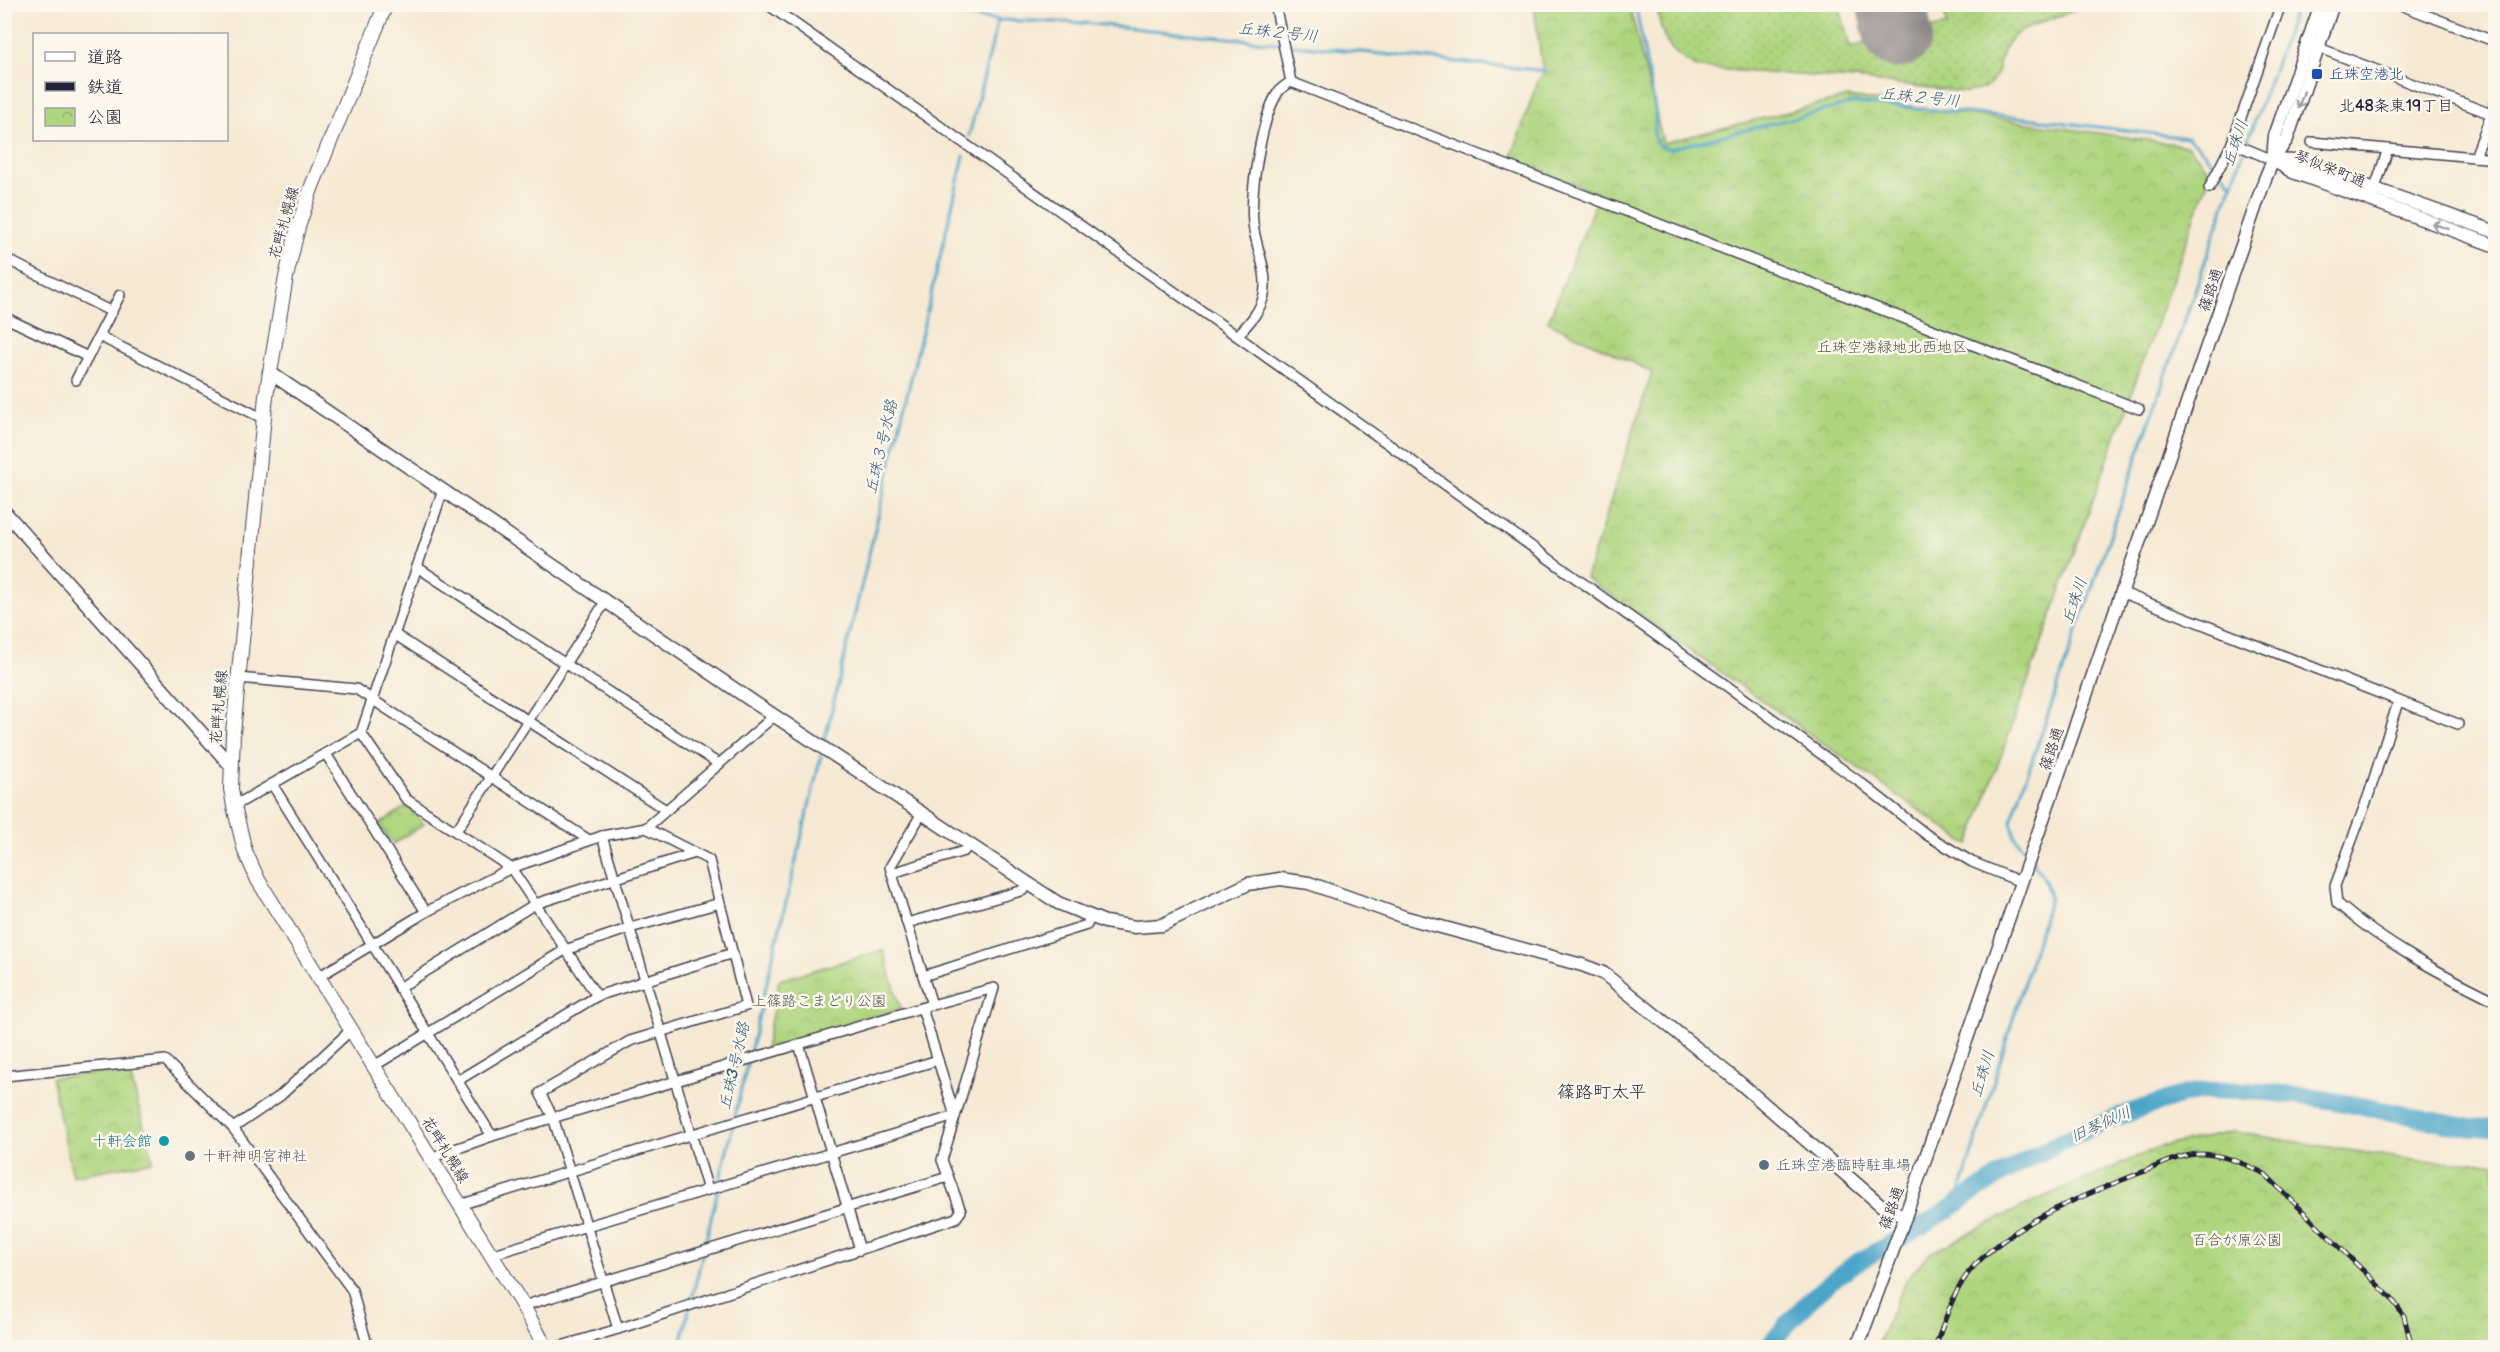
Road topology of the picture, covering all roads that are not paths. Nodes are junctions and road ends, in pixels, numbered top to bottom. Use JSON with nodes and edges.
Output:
{"nodes":[{"id":1,"x":386,"y":4,"type":"edge"},
{"id":2,"x":766,"y":4,"type":"edge"},
{"id":3,"x":1275,"y":4,"type":"edge"},
{"id":4,"x":2282,"y":4,"type":"edge"},
{"id":5,"x":2321,"y":4,"type":"edge"},
{"id":6,"x":2333,"y":4,"type":"edge"},
{"id":7,"x":2398,"y":4,"type":"edge"},
{"id":8,"x":2496,"y":42,"type":"edge"},
{"id":9,"x":2313,"y":46,"type":"junction"},
{"id":10,"x":1291,"y":82,"type":"junction"},
{"id":11,"x":2496,"y":101,"type":"edge"},
{"id":12,"x":2491,"y":114,"type":"junction"},
{"id":13,"x":2312,"y":142,"type":"dead end"},
{"id":14,"x":2235,"y":144,"type":"junction"},
{"id":15,"x":2388,"y":149,"type":"junction"},
{"id":16,"x":2475,"y":157,"type":"junction"},
{"id":17,"x":2496,"y":159,"type":"edge"},
{"id":18,"x":2273,"y":160,"type":"junction"},
{"id":19,"x":2209,"y":189,"type":"dead end"},
{"id":20,"x":2375,"y":189,"type":"junction"},
{"id":21,"x":2370,"y":202,"type":"junction"},
{"id":22,"x":2496,"y":232,"type":"edge"},
{"id":23,"x":2496,"y":246,"type":"edge"},
{"id":24,"x":4,"y":258,"type":"edge"},
{"id":25,"x":120,"y":295,"type":"dead end"},
{"id":26,"x":112,"y":312,"type":"junction"},
{"id":27,"x":4,"y":317,"type":"edge"},
{"id":28,"x":99,"y":336,"type":"junction"},
{"id":29,"x":1237,"y":336,"type":"junction"},
{"id":30,"x":88,"y":357,"type":"junction"},
{"id":31,"x":269,"y":372,"type":"junction"},
{"id":32,"x":76,"y":380,"type":"dead end"},
{"id":33,"x":2139,"y":409,"type":"dead end"},
{"id":34,"x":264,"y":419,"type":"junction"},
{"id":35,"x":443,"y":490,"type":"junction"},
{"id":36,"x":4,"y":511,"type":"edge"},
{"id":37,"x":417,"y":567,"type":"junction"},
{"id":38,"x":2123,"y":593,"type":"junction"},
{"id":39,"x":606,"y":601,"type":"junction"},
{"id":40,"x":394,"y":634,"type":"junction"},
{"id":41,"x":565,"y":664,"type":"junction"},
{"id":42,"x":238,"y":678,"type":"junction"},
{"id":43,"x":373,"y":698,"type":"junction"},
{"id":44,"x":2398,"y":702,"type":"junction"},
{"id":45,"x":774,"y":716,"type":"junction"},
{"id":46,"x":529,"y":719,"type":"junction"},
{"id":47,"x":2458,"y":724,"type":"dead end"},
{"id":48,"x":361,"y":734,"type":"junction"},
{"id":49,"x":326,"y":754,"type":"junction"},
{"id":50,"x":719,"y":764,"type":"junction"},
{"id":51,"x":231,"y":767,"type":"junction"},
{"id":52,"x":492,"y":777,"type":"junction"},
{"id":53,"x":272,"y":784,"type":"junction"},
{"id":54,"x":234,"y":806,"type":"junction"},
{"id":55,"x":666,"y":810,"type":"junction"},
{"id":56,"x":922,"y":813,"type":"junction"},
{"id":57,"x":646,"y":828,"type":"junction"},
{"id":58,"x":456,"y":831,"type":"junction"},
{"id":59,"x":602,"y":836,"type":"junction"},
{"id":60,"x":589,"y":840,"type":"junction"},
{"id":61,"x":968,"y":844,"type":"junction"},
{"id":62,"x":695,"y":853,"type":"junction"},
{"id":63,"x":511,"y":868,"type":"junction"},
{"id":64,"x":891,"y":873,"type":"junction"},
{"id":65,"x":2023,"y":876,"type":"junction"},
{"id":66,"x":615,"y":878,"type":"junction"},
{"id":67,"x":1028,"y":883,"type":"junction"},
{"id":68,"x":720,"y":903,"type":"junction"},
{"id":69,"x":535,"y":904,"type":"junction"},
{"id":70,"x":426,"y":912,"type":"junction"},
{"id":71,"x":1090,"y":917,"type":"junction"},
{"id":72,"x":907,"y":923,"type":"junction"},
{"id":73,"x":630,"y":928,"type":"junction"},
{"id":74,"x":371,"y":945,"type":"junction"},
{"id":75,"x":565,"y":950,"type":"junction"},
{"id":76,"x":733,"y":953,"type":"junction"},
{"id":77,"x":923,"y":976,"type":"junction"},
{"id":78,"x":318,"y":977,"type":"junction"},
{"id":79,"x":645,"y":980,"type":"junction"},
{"id":80,"x":399,"y":988,"type":"junction"},
{"id":81,"x":597,"y":996,"type":"junction"},
{"id":82,"x":2496,"y":1001,"type":"edge"},
{"id":83,"x":927,"y":1006,"type":"junction"},
{"id":84,"x":351,"y":1030,"type":"junction"},
{"id":85,"x":661,"y":1031,"type":"junction"},
{"id":86,"x":428,"y":1035,"type":"junction"},
{"id":87,"x":799,"y":1044,"type":"junction"},
{"id":88,"x":938,"y":1060,"type":"junction"},
{"id":89,"x":374,"y":1066,"type":"junction"},
{"id":90,"x":4,"y":1077,"type":"edge"},
{"id":91,"x":457,"y":1081,"type":"junction"},
{"id":92,"x":676,"y":1081,"type":"junction"},
{"id":93,"x":815,"y":1096,"type":"junction"},
{"id":94,"x":956,"y":1116,"type":"junction"},
{"id":95,"x":553,"y":1117,"type":"junction"},
{"id":96,"x":233,"y":1128,"type":"junction"},
{"id":97,"x":691,"y":1134,"type":"junction"},
{"id":98,"x":492,"y":1136,"type":"junction"},
{"id":99,"x":831,"y":1153,"type":"junction"},
{"id":100,"x":430,"y":1158,"type":"junction"},
{"id":101,"x":569,"y":1170,"type":"junction"},
{"id":102,"x":948,"y":1177,"type":"junction"},
{"id":103,"x":714,"y":1188,"type":"junction"},
{"id":104,"x":459,"y":1205,"type":"junction"},
{"id":105,"x":848,"y":1207,"type":"junction"},
{"id":106,"x":1904,"y":1219,"type":"junction"},
{"id":107,"x":587,"y":1226,"type":"junction"},
{"id":108,"x":860,"y":1250,"type":"junction"},
{"id":109,"x":490,"y":1255,"type":"junction"},
{"id":110,"x":603,"y":1280,"type":"junction"},
{"id":111,"x":523,"y":1306,"type":"junction"},
{"id":112,"x":618,"y":1329,"type":"junction"},
{"id":113,"x":368,"y":1347,"type":"edge"},
{"id":114,"x":546,"y":1347,"type":"edge"},
{"id":115,"x":555,"y":1347,"type":"edge"},
{"id":116,"x":1857,"y":1347,"type":"edge"}],
"edges":[{"from":1,"to":31,"type":"main road","name":"花畔札幌線"},
{"from":2,"to":29,"type":"street"},
{"from":3,"to":10,"type":"street"},
{"from":4,"to":14,"type":"street"},
{"from":5,"to":9,"type":"street","name":"篠路通"},
{"from":6,"to":9,"type":"street","name":"篠路通"},
{"from":7,"to":8,"type":"street"},
{"from":9,"to":12,"type":"street"},
{"from":9,"to":18,"type":"street","name":"篠路通"},
{"from":10,"to":29,"type":"street"},
{"from":10,"to":33,"type":"street"},
{"from":11,"to":12,"type":"street"},
{"from":12,"to":16,"type":"street"},
{"from":13,"to":15,"type":"street"},
{"from":14,"to":18,"type":"street"},
{"from":14,"to":19,"type":"street"},
{"from":15,"to":16,"type":"street"},
{"from":15,"to":20,"type":"street"},
{"from":16,"to":17,"type":"street"},
{"from":18,"to":20,"type":"street","name":"琴似栄町通"},
{"from":18,"to":21,"type":"street","name":"琴似栄町通"},
{"from":18,"to":38,"type":"street","name":"篠路通"},
{"from":20,"to":21,"type":"street"},
{"from":20,"to":22,"type":"street","name":"琴似栄町通"},
{"from":23,"to":21,"type":"street","name":"琴似栄町通","one_way":true},
{"from":24,"to":26,"type":"street"},
{"from":25,"to":26,"type":"street"},
{"from":26,"to":28,"type":"street"},
{"from":27,"to":30,"type":"street"},
{"from":28,"to":30,"type":"street"},
{"from":28,"to":34,"type":"street"},
{"from":29,"to":65,"type":"street"},
{"from":30,"to":32,"type":"street"},
{"from":31,"to":34,"type":"main road","name":"花畔札幌線"},
{"from":31,"to":35,"type":"street"},
{"from":34,"to":42,"type":"main road","name":"花畔札幌線"},
{"from":35,"to":37,"type":"street"},
{"from":35,"to":39,"type":"street"},
{"from":36,"to":51,"type":"street"},
{"from":37,"to":40,"type":"street"},
{"from":37,"to":41,"type":"street"},
{"from":38,"to":44,"type":"street"},
{"from":38,"to":65,"type":"street","name":"篠路通"},
{"from":39,"to":41,"type":"street"},
{"from":39,"to":45,"type":"street"},
{"from":40,"to":43,"type":"street"},
{"from":40,"to":46,"type":"street"},
{"from":41,"to":46,"type":"street"},
{"from":41,"to":50,"type":"street"},
{"from":42,"to":43,"type":"street"},
{"from":42,"to":51,"type":"main road","name":"花畔札幌線"},
{"from":43,"to":48,"type":"street"},
{"from":43,"to":52,"type":"street"},
{"from":44,"to":47,"type":"street"},
{"from":44,"to":82,"type":"street"},
{"from":45,"to":50,"type":"street"},
{"from":45,"to":56,"type":"street"},
{"from":46,"to":52,"type":"street"},
{"from":46,"to":55,"type":"street"},
{"from":48,"to":49,"type":"street"},
{"from":48,"to":58,"type":"street"},
{"from":49,"to":53,"type":"street"},
{"from":49,"to":70,"type":"street"},
{"from":50,"to":55,"type":"street"},
{"from":51,"to":54,"type":"main road","name":"花畔札幌線"},
{"from":52,"to":58,"type":"street"},
{"from":52,"to":60,"type":"street"},
{"from":53,"to":54,"type":"street"},
{"from":53,"to":74,"type":"street"},
{"from":54,"to":78,"type":"main road","name":"花畔札幌線"},
{"from":55,"to":57,"type":"street"},
{"from":56,"to":61,"type":"street"},
{"from":56,"to":64,"type":"street"},
{"from":57,"to":59,"type":"street"},
{"from":57,"to":62,"type":"street"},
{"from":58,"to":63,"type":"street"},
{"from":59,"to":60,"type":"street"},
{"from":59,"to":66,"type":"street"},
{"from":60,"to":63,"type":"street"},
{"from":61,"to":64,"type":"street"},
{"from":61,"to":67,"type":"street"},
{"from":62,"to":66,"type":"street"},
{"from":62,"to":68,"type":"street"},
{"from":63,"to":69,"type":"street"},
{"from":63,"to":70,"type":"street"},
{"from":64,"to":72,"type":"street"},
{"from":65,"to":106,"type":"street","name":"篠路通"},
{"from":66,"to":69,"type":"street"},
{"from":66,"to":73,"type":"street"},
{"from":67,"to":71,"type":"street"},
{"from":67,"to":72,"type":"street"},
{"from":68,"to":73,"type":"street"},
{"from":68,"to":76,"type":"street"},
{"from":69,"to":75,"type":"street"},
{"from":69,"to":80,"type":"street"},
{"from":70,"to":74,"type":"street"},
{"from":71,"to":77,"type":"street"},
{"from":71,"to":106,"type":"street"},
{"from":72,"to":77,"type":"street"},
{"from":73,"to":75,"type":"street"},
{"from":73,"to":79,"type":"street"},
{"from":74,"to":78,"type":"street"},
{"from":74,"to":80,"type":"street"},
{"from":75,"to":81,"type":"street"},
{"from":75,"to":86,"type":"street"},
{"from":76,"to":79,"type":"street"},
{"from":76,"to":85,"type":"street"},
{"from":77,"to":83,"type":"street"},
{"from":78,"to":84,"type":"main road","name":"花畔札幌線"},
{"from":79,"to":81,"type":"street"},
{"from":79,"to":85,"type":"street"},
{"from":80,"to":86,"type":"street"},
{"from":81,"to":91,"type":"street"},
{"from":83,"to":87,"type":"street"},
{"from":83,"to":88,"type":"street"},
{"from":83,"to":94,"type":"street"},
{"from":84,"to":89,"type":"main road","name":"花畔札幌線"},
{"from":84,"to":96,"type":"street"},
{"from":85,"to":92,"type":"street"},
{"from":85,"to":95,"type":"street"},
{"from":86,"to":89,"type":"street"},
{"from":86,"to":91,"type":"street"},
{"from":87,"to":92,"type":"street"},
{"from":87,"to":93,"type":"street"},
{"from":88,"to":93,"type":"street"},
{"from":88,"to":94,"type":"street"},
{"from":89,"to":100,"type":"main road","name":"花畔札幌線"},
{"from":90,"to":96,"type":"street"},
{"from":91,"to":98,"type":"street"},
{"from":92,"to":95,"type":"street"},
{"from":92,"to":97,"type":"street"},
{"from":93,"to":97,"type":"street"},
{"from":93,"to":99,"type":"street"},
{"from":94,"to":99,"type":"street"},
{"from":94,"to":102,"type":"street"},
{"from":95,"to":98,"type":"street"},
{"from":95,"to":101,"type":"street"},
{"from":96,"to":113,"type":"street"},
{"from":97,"to":101,"type":"street"},
{"from":97,"to":103,"type":"street"},
{"from":98,"to":100,"type":"street"},
{"from":99,"to":103,"type":"street"},
{"from":99,"to":105,"type":"street"},
{"from":100,"to":104,"type":"main road","name":"花畔札幌線"},
{"from":101,"to":104,"type":"street"},
{"from":101,"to":107,"type":"street"},
{"from":102,"to":105,"type":"street"},
{"from":102,"to":108,"type":"street"},
{"from":103,"to":107,"type":"street"},
{"from":104,"to":109,"type":"main road","name":"花畔札幌線"},
{"from":105,"to":108,"type":"street"},
{"from":105,"to":110,"type":"street"},
{"from":106,"to":116,"type":"street","name":"篠路通"},
{"from":107,"to":109,"type":"street"},
{"from":107,"to":110,"type":"street"},
{"from":108,"to":112,"type":"street"},
{"from":109,"to":111,"type":"main road","name":"花畔札幌線"},
{"from":110,"to":111,"type":"street"},
{"from":110,"to":112,"type":"street"},
{"from":111,"to":114,"type":"main road","name":"花畔札幌線"},
{"from":112,"to":115,"type":"street"}]}
